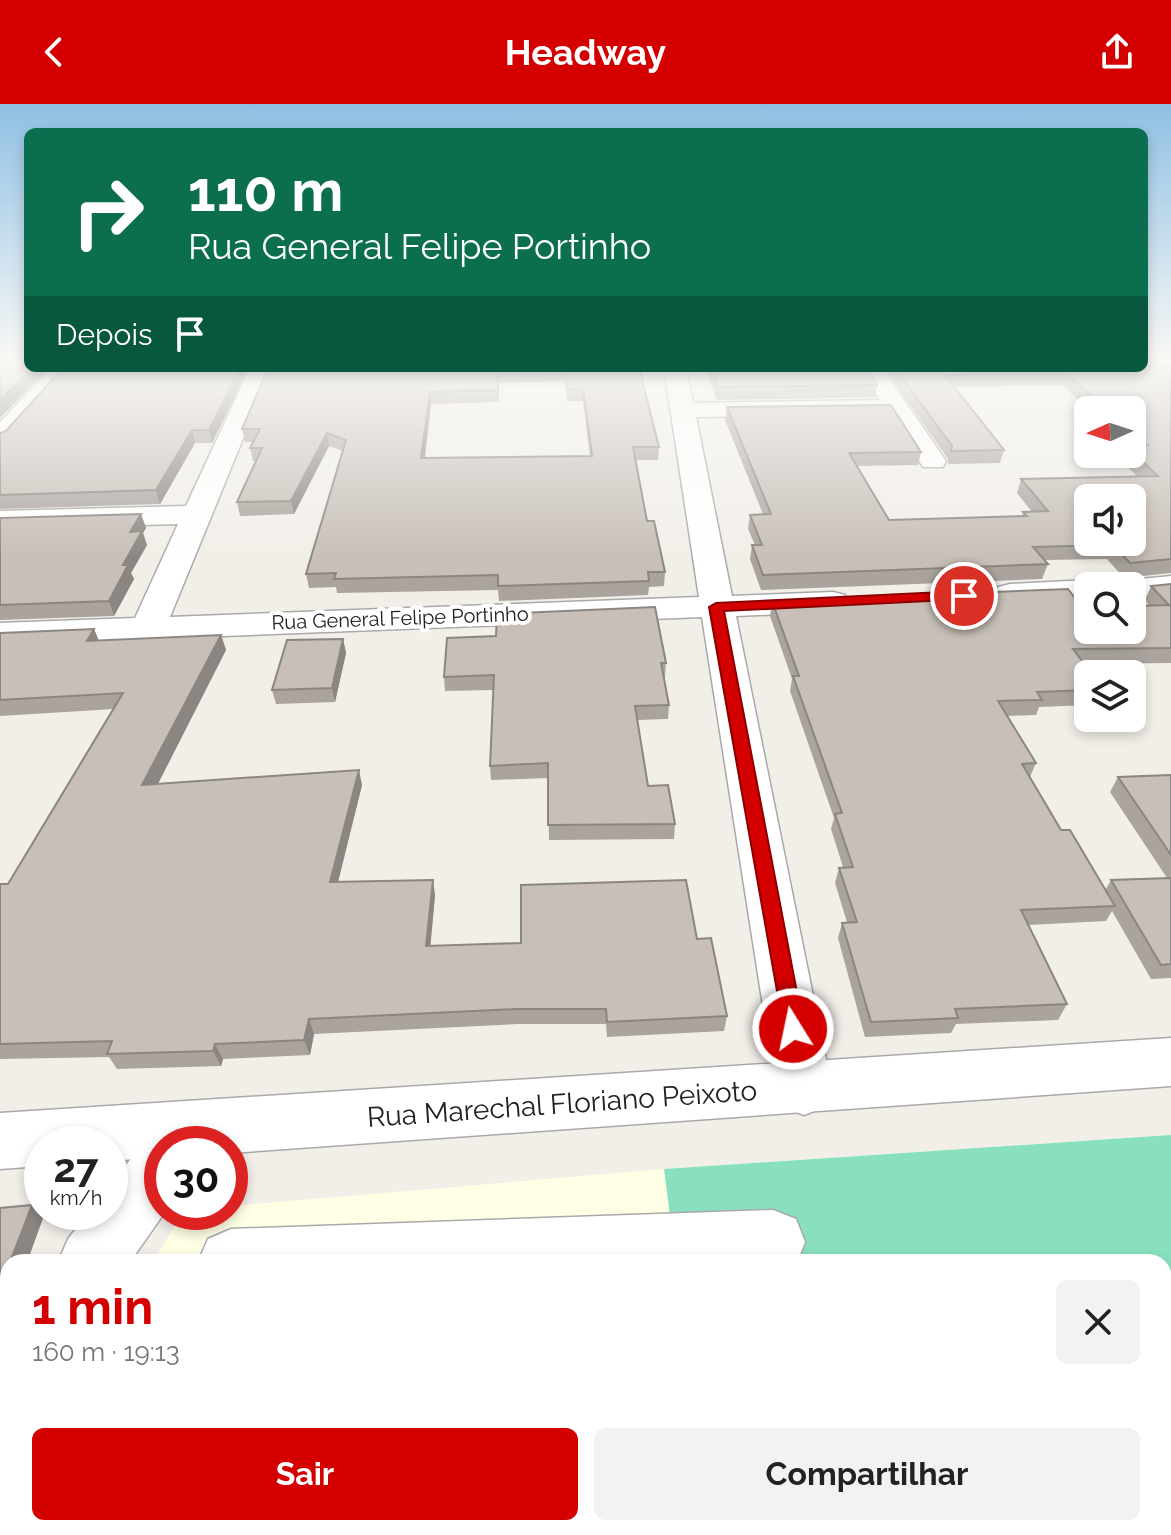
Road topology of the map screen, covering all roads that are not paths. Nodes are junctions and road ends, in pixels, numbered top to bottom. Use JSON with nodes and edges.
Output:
{"nodes":[{"id":1,"x":235,"y":427,"type":"edge"},
{"id":2,"x":685,"y":427,"type":"edge"},
{"id":3,"x":911,"y":427,"type":"edge"},
{"id":4,"x":933,"y":461,"type":"dead end"},
{"id":5,"x":197,"y":515,"type":"junction"},
{"id":6,"x":0,"y":520,"type":"edge"},
{"id":7,"x":1171,"y":586,"type":"edge"},
{"id":8,"x":1146,"y":587,"type":"edge"},
{"id":9,"x":1074,"y":591,"type":"edge"},
{"id":10,"x":979,"y":595,"type":"edge"},
{"id":11,"x":871,"y":600,"type":"edge"},
{"id":12,"x":716,"y":607,"type":"junction"},
{"id":13,"x":148,"y":627,"type":"junction"},
{"id":14,"x":0,"y":634,"type":"edge"},
{"id":15,"x":1171,"y":1062,"type":"edge"},
{"id":16,"x":804,"y":1089,"type":"junction"},
{"id":17,"x":248,"y":1140,"type":"edge"},
{"id":18,"x":0,"y":1141,"type":"edge"},
{"id":19,"x":144,"y":1145,"type":"edge"},
{"id":20,"x":144,"y":1191,"type":"edge"},
{"id":21,"x":773,"y":1242,"type":"dead end"},
{"id":22,"x":97,"y":1254,"type":"edge"},
{"id":23,"x":448,"y":1254,"type":"edge"}],
"edges":[{"from":1,"to":5,"type":"street"},
{"from":2,"to":12,"type":"street"},
{"from":3,"to":4,"type":"street"},
{"from":5,"to":6,"type":"street"},
{"from":5,"to":13,"type":"street"},
{"from":7,"to":8,"type":"street"},
{"from":9,"to":10,"type":"street"},
{"from":11,"to":12,"type":"street","name":"Rua General Felipe Portinho"},
{"from":12,"to":13,"type":"street","name":"Rua General Felipe Portinho"},
{"from":12,"to":16,"type":"street"},
{"from":13,"to":14,"type":"street","name":"Rua General Felipe Portinho"},
{"from":15,"to":16,"type":"street","name":"Rua Marechal Floriano Peixoto"},
{"from":16,"to":17,"type":"street","name":"Rua Marechal Floriano Peixoto"},
{"from":18,"to":19,"type":"street","name":"Rua Marechal Floriano Peixoto"},
{"from":20,"to":22,"type":"street"},
{"from":21,"to":23,"type":"street"}]}
